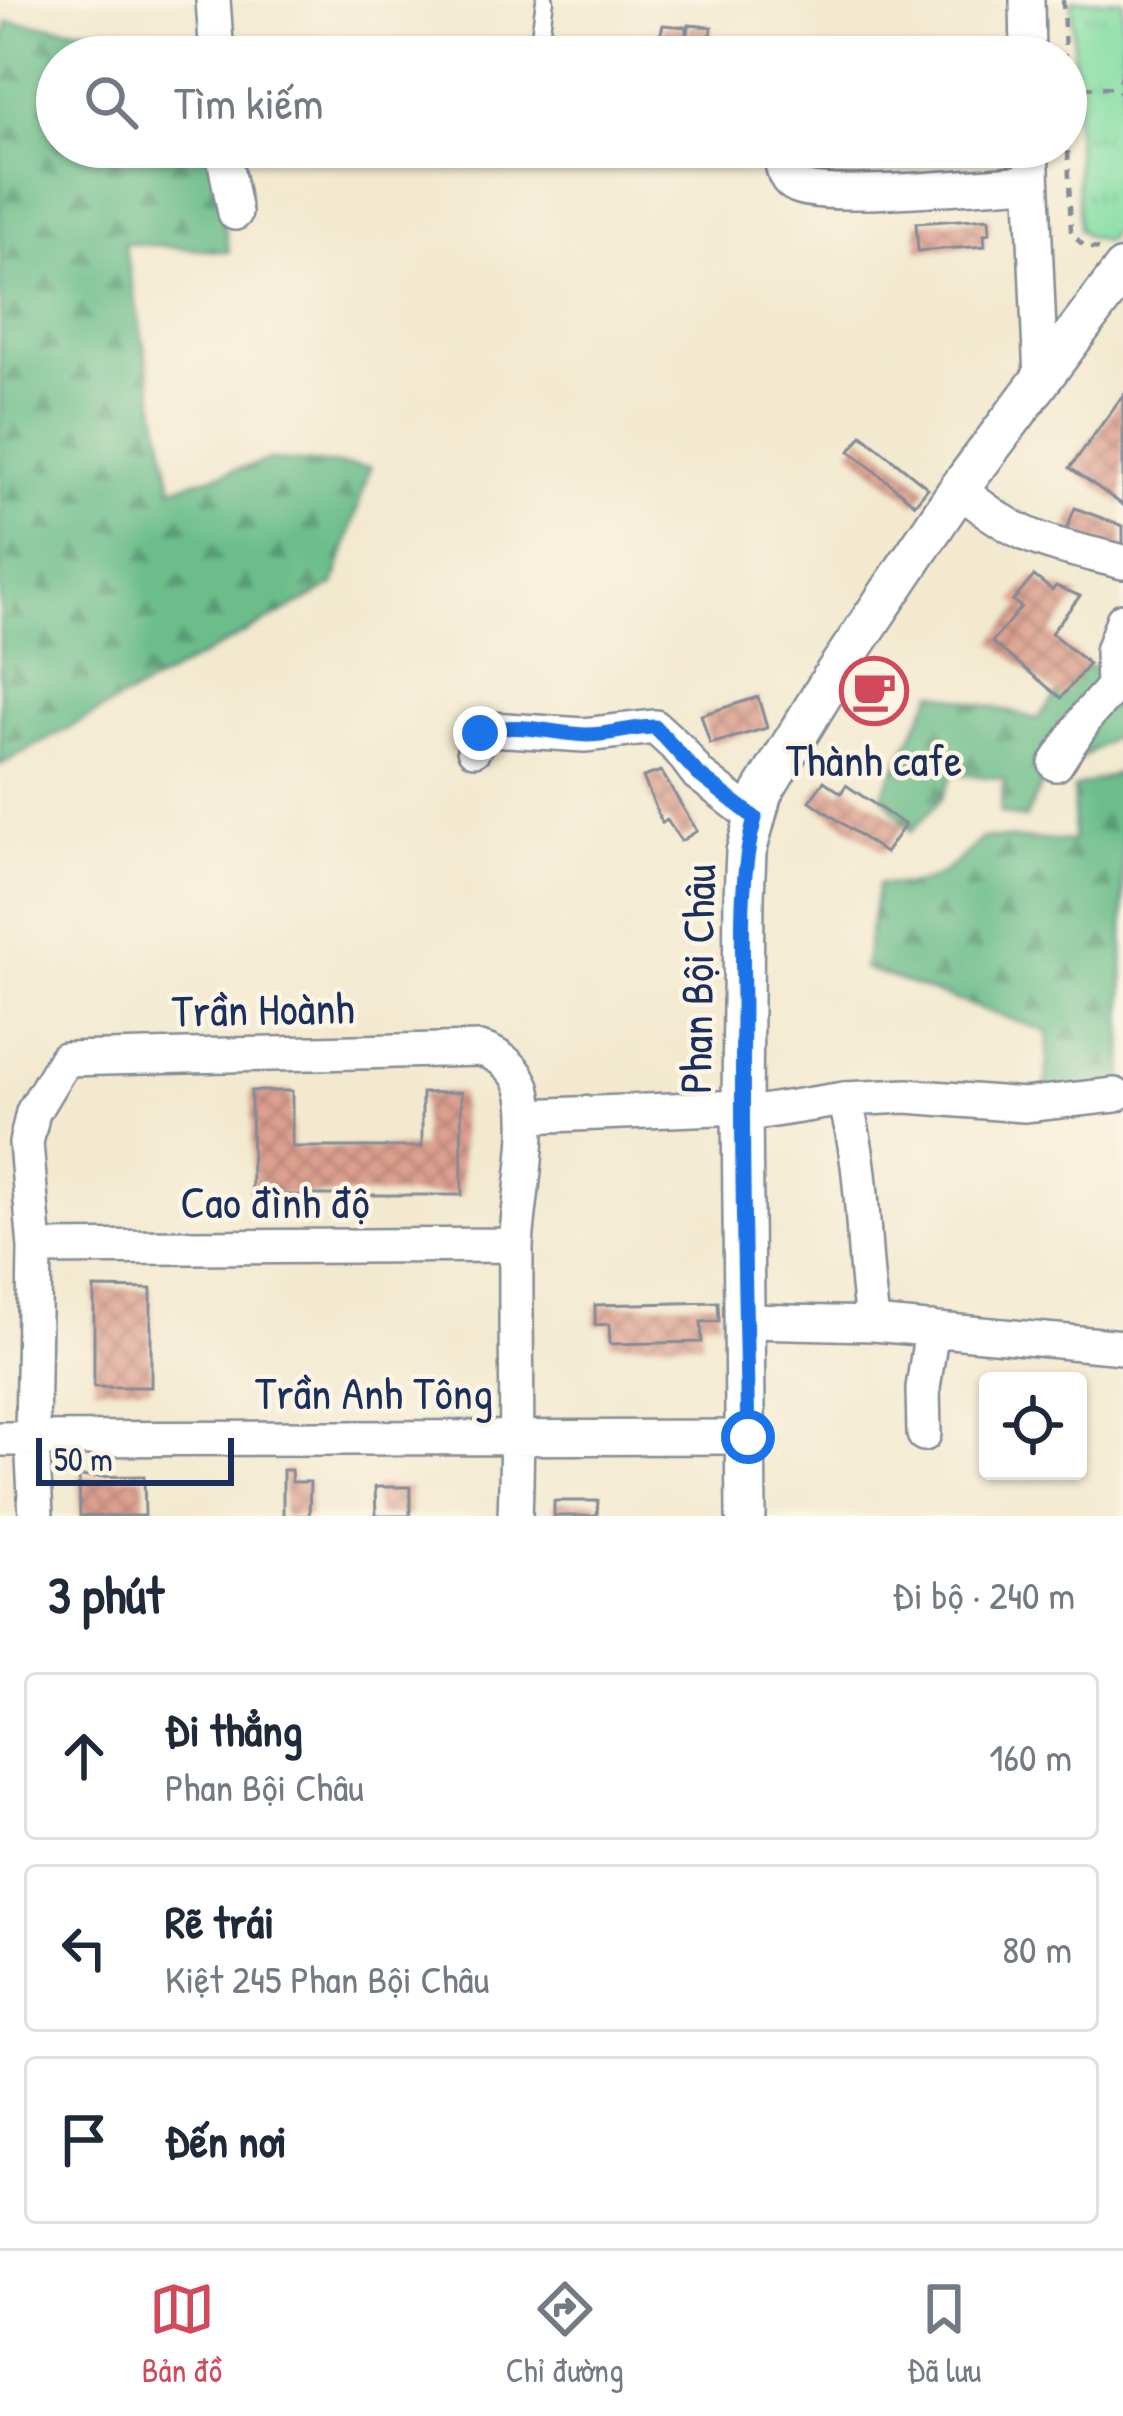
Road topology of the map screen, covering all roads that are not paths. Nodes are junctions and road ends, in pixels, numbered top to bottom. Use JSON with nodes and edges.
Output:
{"nodes":[{"id":1,"x":213,"y":0,"type":"edge"},
{"id":2,"x":545,"y":0,"type":"edge"},
{"id":3,"x":1027,"y":0,"type":"edge"},
{"id":4,"x":216,"y":36,"type":"edge"},
{"id":5,"x":540,"y":36,"type":"edge"},
{"id":6,"x":1028,"y":36,"type":"edge"},
{"id":7,"x":226,"y":168,"type":"edge"},
{"id":8,"x":783,"y":168,"type":"edge"},
{"id":9,"x":1031,"y":168,"type":"edge"},
{"id":10,"x":1031,"y":182,"type":"junction"},
{"id":11,"x":235,"y":213,"type":"dead end"},
{"id":12,"x":1113,"y":260,"type":"edge"},
{"id":13,"x":1041,"y":379,"type":"junction"},
{"id":14,"x":958,"y":488,"type":"junction"},
{"id":15,"x":1123,"y":562,"type":"edge"},
{"id":16,"x":1123,"y":620,"type":"edge"},
{"id":17,"x":474,"y":749,"type":"dead end"},
{"id":18,"x":1056,"y":764,"type":"dead end"},
{"id":19,"x":755,"y":818,"type":"junction"},
{"id":20,"x":1115,"y":1095,"type":"dead end"},
{"id":21,"x":844,"y":1100,"type":"junction"},
{"id":22,"x":742,"y":1111,"type":"junction"},
{"id":23,"x":526,"y":1116,"type":"junction"},
{"id":24,"x":14,"y":1155,"type":"edge"},
{"id":25,"x":516,"y":1245,"type":"junction"},
{"id":26,"x":35,"y":1248,"type":"junction"},
{"id":27,"x":746,"y":1322,"type":"junction"},
{"id":28,"x":873,"y":1324,"type":"junction"},
{"id":29,"x":932,"y":1329,"type":"junction"},
{"id":30,"x":1123,"y":1347,"type":"edge"},
{"id":31,"x":924,"y":1434,"type":"dead end"},
{"id":32,"x":748,"y":1437,"type":"junction"},
{"id":33,"x":519,"y":1438,"type":"junction"},
{"id":34,"x":16,"y":1439,"type":"edge"},
{"id":35,"x":36,"y":1516,"type":"edge"},
{"id":36,"x":515,"y":1516,"type":"edge"},
{"id":37,"x":746,"y":1516,"type":"edge"}],
"edges":[{"from":1,"to":4,"type":"street"},
{"from":2,"to":5,"type":"lane"},
{"from":3,"to":6,"type":"street"},
{"from":7,"to":11,"type":"street"},
{"from":8,"to":10,"type":"street"},
{"from":9,"to":10,"type":"street"},
{"from":10,"to":13,"type":"street"},
{"from":12,"to":13,"type":"street","name":"Phan Bội Châu"},
{"from":13,"to":14,"type":"street","name":"Phan Bội Châu"},
{"from":14,"to":15,"type":"street"},
{"from":14,"to":19,"type":"street","name":"Phan Bội Châu"},
{"from":16,"to":18,"type":"street"},
{"from":17,"to":19,"type":"street"},
{"from":19,"to":22,"type":"street","name":"Phan Bội Châu"},
{"from":20,"to":21,"type":"street"},
{"from":21,"to":22,"type":"street"},
{"from":21,"to":28,"type":"street"},
{"from":22,"to":23,"type":"street"},
{"from":22,"to":27,"type":"street","name":"Phan Bội Châu"},
{"from":23,"to":24,"type":"street","name":"Trần Hoành"},
{"from":23,"to":25,"type":"street","name":"Trần Hoành"},
{"from":24,"to":26,"type":"street"},
{"from":25,"to":26,"type":"street","name":"Cao đình độ"},
{"from":25,"to":33,"type":"street","name":"Trần Hoành"},
{"from":26,"to":34,"type":"street"},
{"from":27,"to":28,"type":"street"},
{"from":27,"to":32,"type":"street","name":"Phan Bội Châu"},
{"from":28,"to":29,"type":"street"},
{"from":29,"to":30,"type":"street"},
{"from":29,"to":31,"type":"street"},
{"from":32,"to":33,"type":"street","name":"Trần Anh Tông"},
{"from":32,"to":37,"type":"street","name":"Phan Bội Châu"},
{"from":33,"to":34,"type":"street","name":"Trần Anh Tông"},
{"from":33,"to":36,"type":"street","name":"Trần Hoành"},
{"from":34,"to":35,"type":"street"}]}
